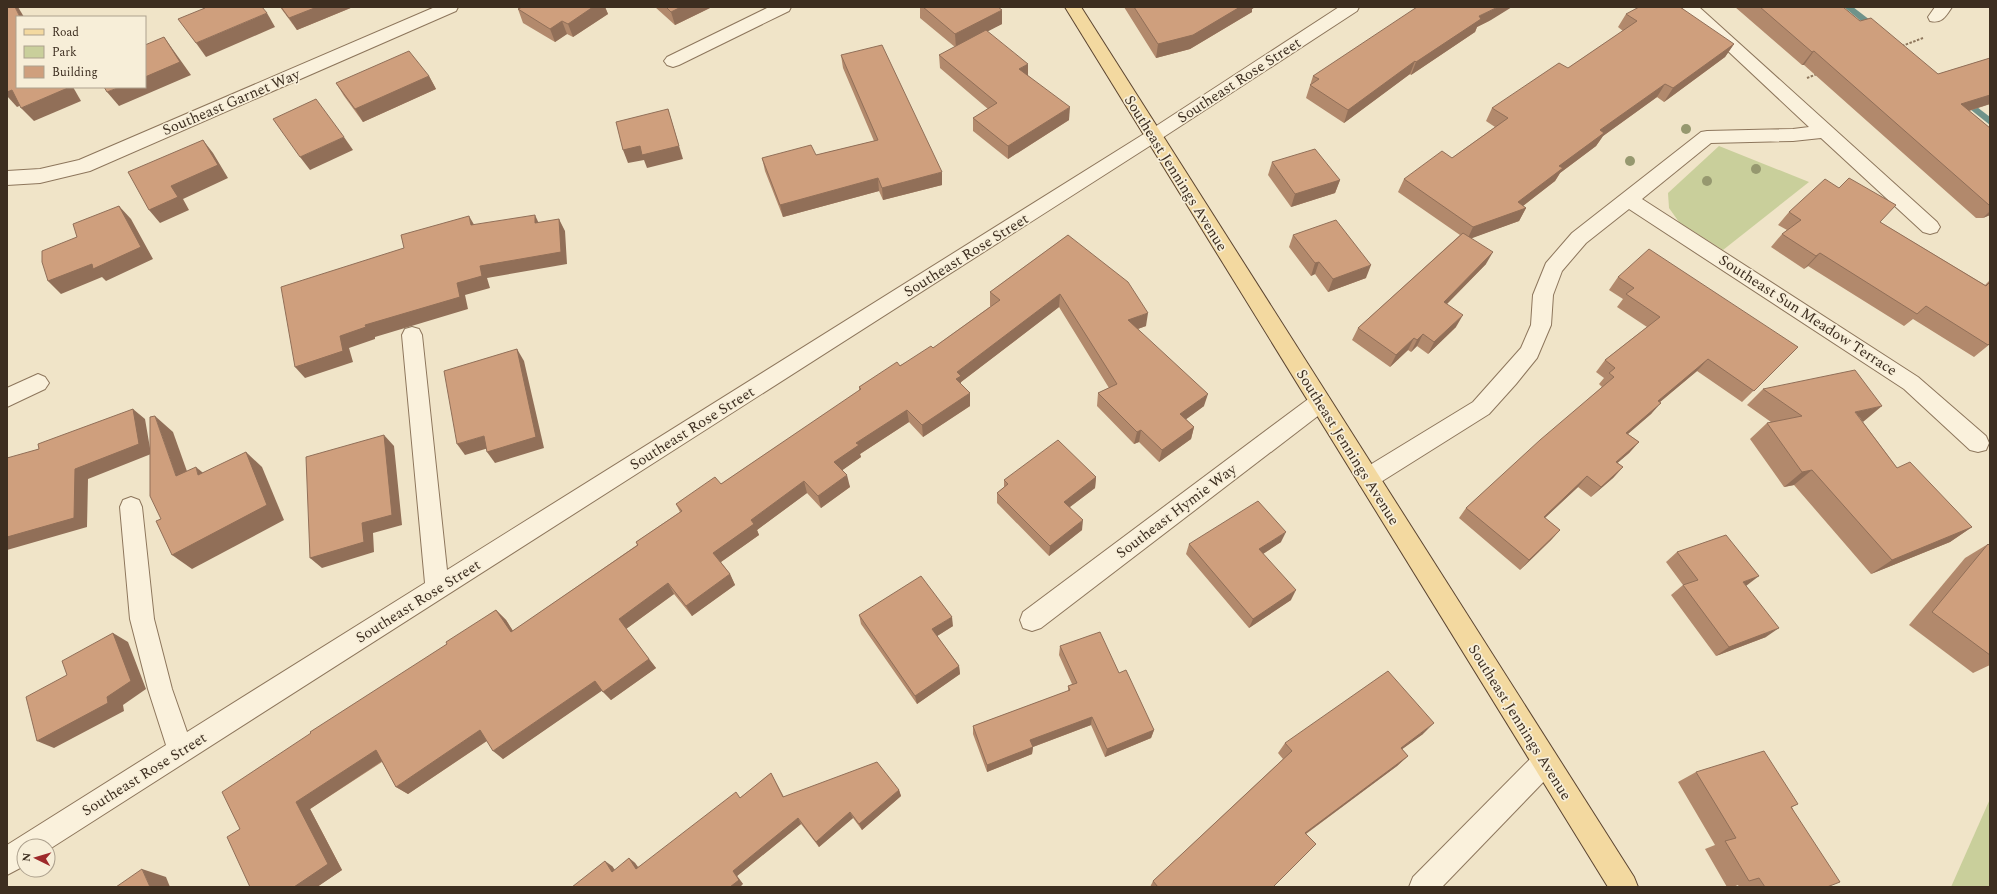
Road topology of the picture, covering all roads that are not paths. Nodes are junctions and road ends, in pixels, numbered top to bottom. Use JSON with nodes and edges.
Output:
{"nodes":[{"id":1,"x":450,"y":7,"type":"edge"},
{"id":2,"x":783,"y":7,"type":"edge"},
{"id":3,"x":1073,"y":7,"type":"edge"},
{"id":4,"x":1352,"y":7,"type":"edge"},
{"id":5,"x":1689,"y":7,"type":"edge"},
{"id":6,"x":673,"y":61,"type":"dead end"},
{"id":7,"x":1823,"y":131,"type":"junction"},
{"id":8,"x":1153,"y":136,"type":"junction"},
{"id":9,"x":7,"y":178,"type":"edge"},
{"id":10,"x":1628,"y":199,"type":"junction"},
{"id":11,"x":1930,"y":227,"type":"dead end"},
{"id":12,"x":412,"y":335,"type":"dead end"},
{"id":13,"x":38,"y":383,"type":"dead end"},
{"id":14,"x":7,"y":398,"type":"edge"},
{"id":15,"x":1319,"y":403,"type":"junction"},
{"id":16,"x":1978,"y":443,"type":"dead end"},
{"id":17,"x":1368,"y":478,"type":"junction"},
{"id":18,"x":131,"y":507,"type":"dead end"},
{"id":19,"x":437,"y":589,"type":"junction"},
{"id":20,"x":1032,"y":620,"type":"dead end"},
{"id":21,"x":181,"y":750,"type":"junction"},
{"id":22,"x":1545,"y":762,"type":"junction"},
{"id":23,"x":43,"y":838,"type":"edge"},
{"id":24,"x":16,"y":855,"type":"edge"},
{"id":25,"x":7,"y":861,"type":"edge"},
{"id":26,"x":1423,"y":887,"type":"edge"},
{"id":27,"x":1624,"y":887,"type":"edge"}],
"edges":[{"from":1,"to":9,"type":"street","name":"Southeast Garnet Way"},
{"from":2,"to":6,"type":"street"},
{"from":3,"to":8,"type":"main road","name":"Southeast Jennings Avenue"},
{"from":4,"to":8,"type":"street","name":"Southeast Rose Street"},
{"from":5,"to":7,"type":"street"},
{"from":7,"to":10,"type":"street"},
{"from":7,"to":11,"type":"street"},
{"from":8,"to":15,"type":"main road","name":"Southeast Jennings Avenue"},
{"from":8,"to":19,"type":"street","name":"Southeast Rose Street"},
{"from":10,"to":16,"type":"street","name":"Southeast Sun Meadow Terrace"},
{"from":10,"to":17,"type":"street"},
{"from":12,"to":19,"type":"street"},
{"from":13,"to":14,"type":"street"},
{"from":15,"to":17,"type":"main road","name":"Southeast Jennings Avenue"},
{"from":15,"to":20,"type":"street","name":"Southeast Hymie Way"},
{"from":17,"to":22,"type":"main road","name":"Southeast Jennings Avenue"},
{"from":18,"to":21,"type":"street"},
{"from":19,"to":21,"type":"street","name":"Southeast Rose Street"},
{"from":21,"to":23,"type":"street","name":"Southeast Rose Street"},
{"from":22,"to":26,"type":"street"},
{"from":22,"to":27,"type":"main road","name":"Southeast Jennings Avenue"},
{"from":24,"to":25,"type":"street"}]}
